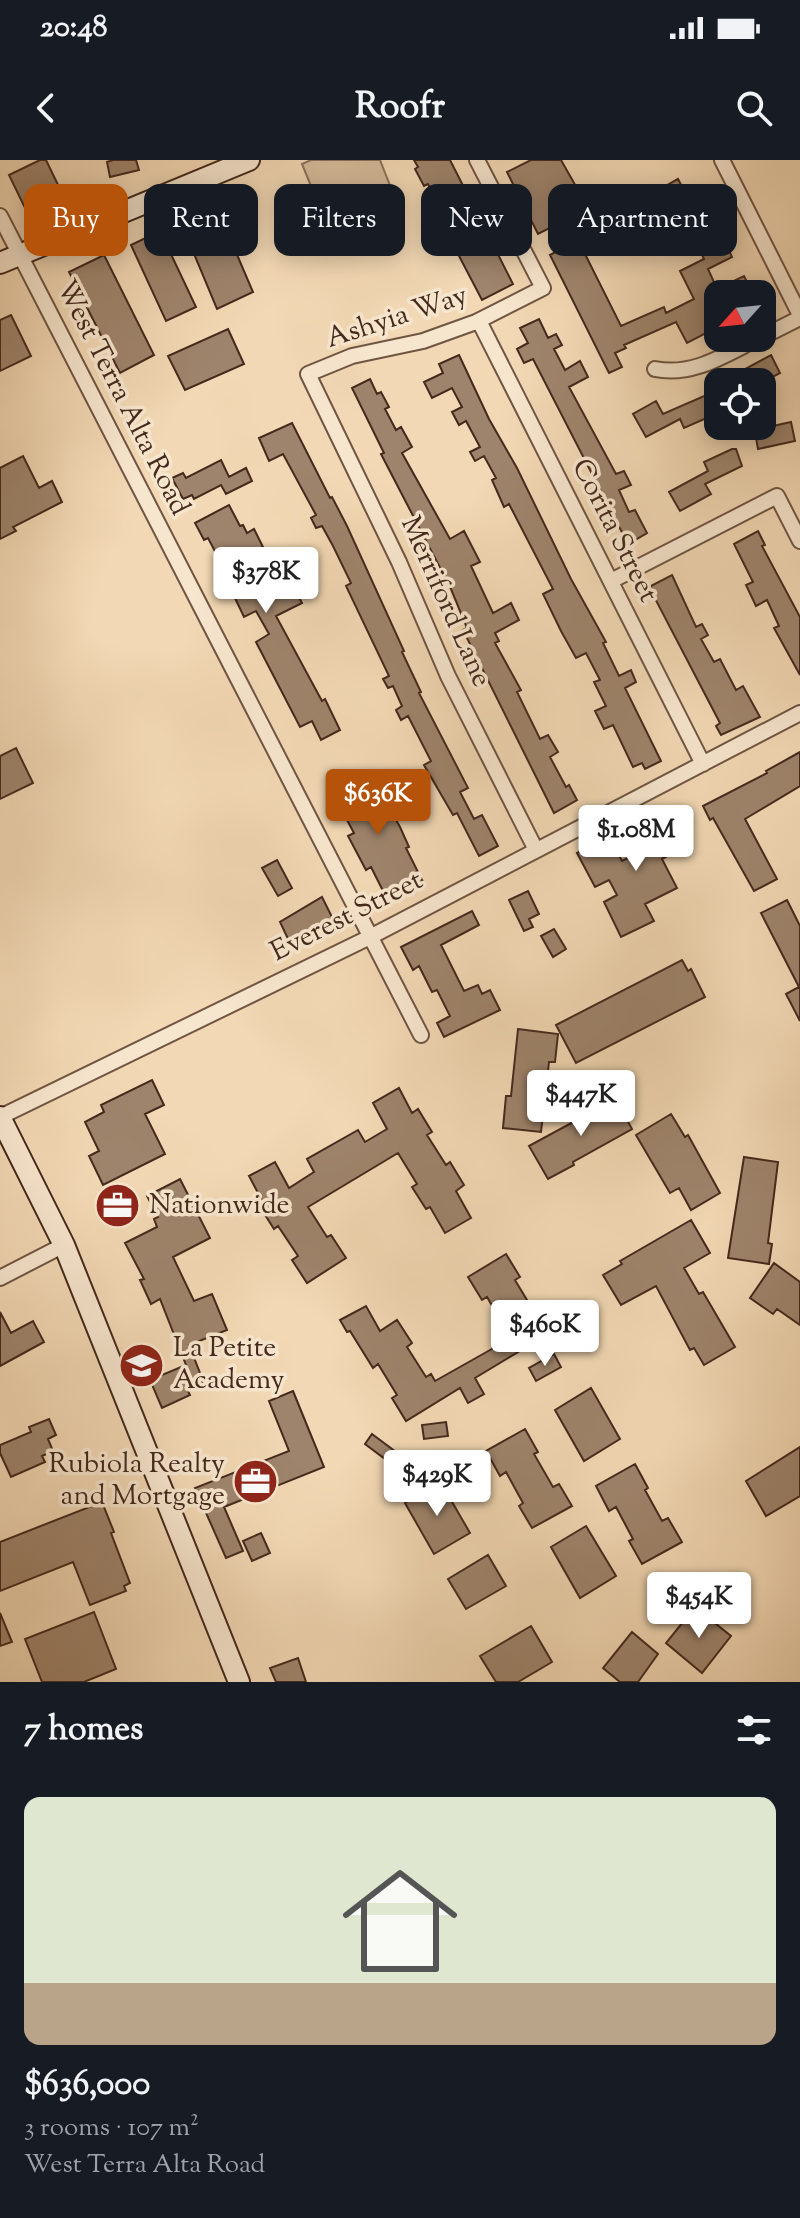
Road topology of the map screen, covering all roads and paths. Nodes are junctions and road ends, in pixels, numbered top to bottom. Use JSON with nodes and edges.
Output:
{"nodes":[{"id":1,"x":249,"y":160,"type":"edge"},
{"id":2,"x":477,"y":160,"type":"edge"},
{"id":3,"x":722,"y":160,"type":"edge"},
{"id":4,"x":0,"y":216,"type":"edge"},
{"id":5,"x":19,"y":254,"type":"junction"},
{"id":6,"x":0,"y":263,"type":"edge"},
{"id":7,"x":800,"y":317,"type":"edge"},
{"id":8,"x":479,"y":321,"type":"junction"},
{"id":9,"x":776,"y":329,"type":"edge"},
{"id":10,"x":729,"y":352,"type":"edge"},
{"id":11,"x":655,"y":369,"type":"dead end"},
{"id":12,"x":308,"y":374,"type":"joint"},
{"id":13,"x":800,"y":541,"type":"edge"},
{"id":14,"x":611,"y":581,"type":"junction"},
{"id":15,"x":800,"y":713,"type":"edge"},
{"id":16,"x":703,"y":764,"type":"junction"},
{"id":17,"x":536,"y":850,"type":"junction"},
{"id":18,"x":370,"y":937,"type":"junction"},
{"id":19,"x":421,"y":1035,"type":"dead end"},
{"id":20,"x":0,"y":1117,"type":"edge"},
{"id":21,"x":64,"y":1245,"type":"junction"},
{"id":22,"x":0,"y":1278,"type":"edge"},
{"id":23,"x":239,"y":1682,"type":"edge"}],
"edges":[{"from":1,"to":5,"type":"main road"},
{"from":2,"to":8,"type":"street","name":"Ashyia Way"},
{"from":3,"to":7,"type":"street"},
{"from":4,"to":5,"type":"street","name":"West Terra Alta Road"},
{"from":5,"to":6,"type":"main road"},
{"from":5,"to":18,"type":"street","name":"West Terra Alta Road"},
{"from":7,"to":9,"type":"street"},
{"from":8,"to":12,"type":"street","name":"Ashyia Way"},
{"from":8,"to":14,"type":"street","name":"Corita Street"},
{"from":10,"to":11,"type":"street"},
{"from":12,"to":17,"type":"street","name":"Merriford Lane"},
{"from":13,"to":14,"type":"street"},
{"from":14,"to":16,"type":"street","name":"Corita Street"},
{"from":15,"to":16,"type":"street","name":"Everest Street"},
{"from":16,"to":17,"type":"street","name":"Everest Street"},
{"from":17,"to":18,"type":"street","name":"Everest Street"},
{"from":18,"to":19,"type":"street","name":"West Terra Alta Road"},
{"from":18,"to":20,"type":"street","name":"Everest Street"},
{"from":20,"to":21,"type":"main road"},
{"from":21,"to":22,"type":"street"},
{"from":21,"to":23,"type":"main road"}]}
